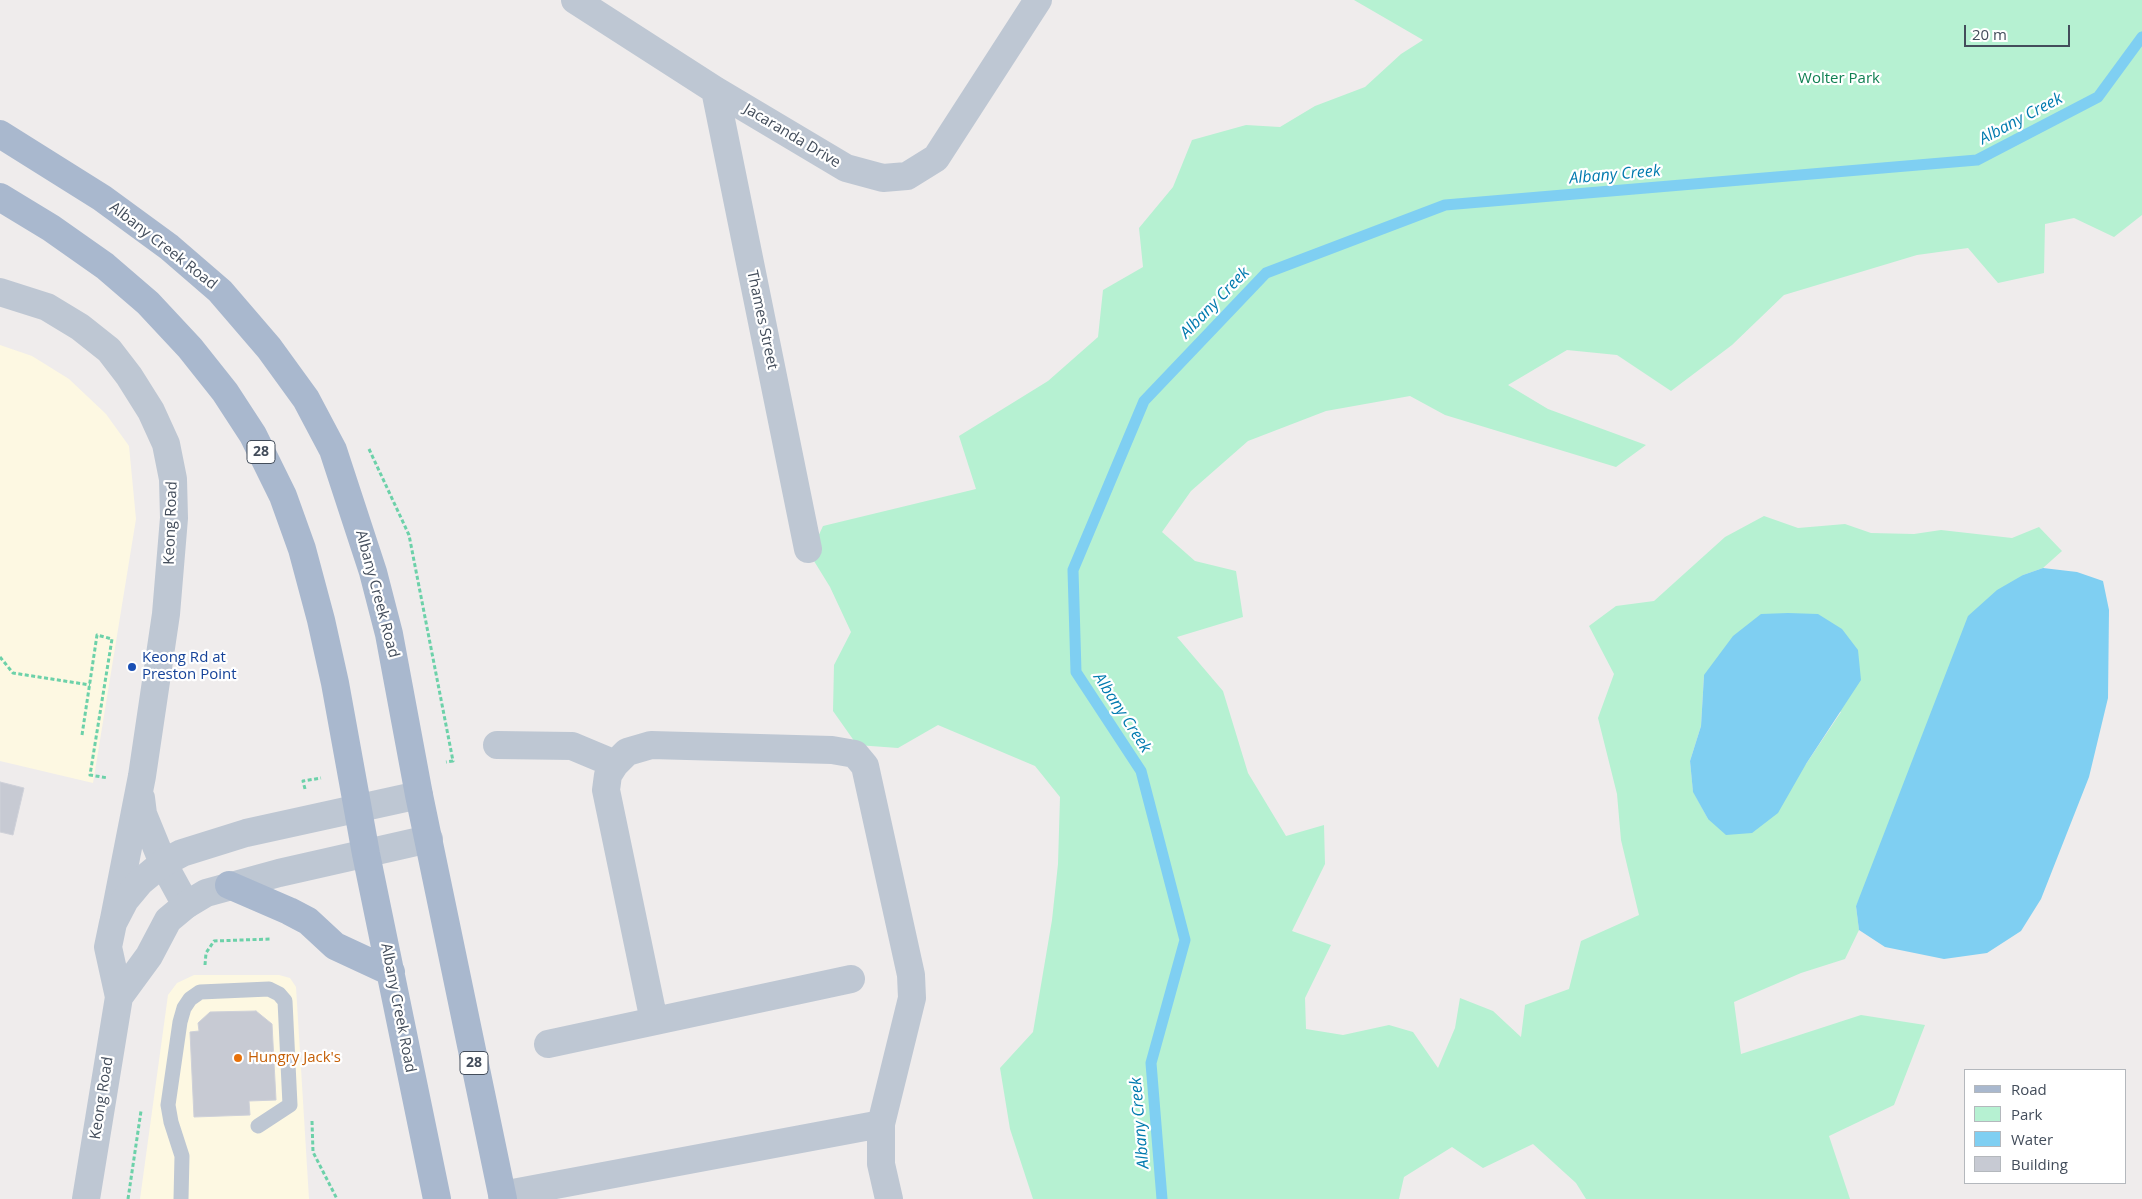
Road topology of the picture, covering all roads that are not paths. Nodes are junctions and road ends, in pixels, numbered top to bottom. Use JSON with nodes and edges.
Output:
{"nodes":[{"id":1,"x":575,"y":0,"type":"edge"},
{"id":2,"x":1038,"y":0,"type":"edge"},
{"id":3,"x":715,"y":90,"type":"junction"},
{"id":4,"x":0,"y":134,"type":"edge"},
{"id":5,"x":0,"y":197,"type":"edge"},
{"id":6,"x":0,"y":292,"type":"edge"},
{"id":7,"x":808,"y":550,"type":"dead end"},
{"id":8,"x":497,"y":745,"type":"dead end"},
{"id":9,"x":615,"y":764,"type":"junction"},
{"id":10,"x":142,"y":776,"type":"junction"},
{"id":11,"x":419,"y":795,"type":"junction"},
{"id":12,"x":358,"y":808,"type":"junction"},
{"id":13,"x":429,"y":839,"type":"junction"},
{"id":14,"x":366,"y":854,"type":"junction"},
{"id":15,"x":163,"y":863,"type":"junction"},
{"id":16,"x":229,"y":885,"type":"junction"},
{"id":17,"x":186,"y":905,"type":"junction"},
{"id":18,"x":114,"y":923,"type":"junction"},
{"id":19,"x":391,"y":972,"type":"junction"},
{"id":20,"x":851,"y":979,"type":"dead end"},
{"id":21,"x":119,"y":997,"type":"junction"},
{"id":22,"x":654,"y":1021,"type":"junction"},
{"id":23,"x":548,"y":1044,"type":"dead end"},
{"id":24,"x":881,"y":1124,"type":"junction"},
{"id":25,"x":258,"y":1126,"type":"dead end"},
{"id":26,"x":503,"y":1197,"type":"edge"},
{"id":27,"x":86,"y":1199,"type":"edge"},
{"id":28,"x":181,"y":1199,"type":"edge"},
{"id":29,"x":437,"y":1199,"type":"edge"},
{"id":30,"x":888,"y":1199,"type":"edge"}],
"edges":[{"from":1,"to":3,"type":"street","name":"Jacaranda Drive"},
{"from":2,"to":3,"type":"street","name":"Jacaranda Drive"},
{"from":3,"to":7,"type":"street","name":"Thames Street"},
{"from":4,"to":11,"type":"main road","name":"Albany Creek Road","number":"28"},
{"from":5,"to":12,"type":"main road","name":"Albany Creek Road","number":"28"},
{"from":6,"to":10,"type":"street","name":"Keong Road"},
{"from":8,"to":9,"type":"street"},
{"from":9,"to":22,"type":"street"},
{"from":9,"to":24,"type":"street"},
{"from":10,"to":15,"type":"street","name":"Keong Road"},
{"from":10,"to":18,"type":"street","name":"Keong Road"},
{"from":11,"to":12,"type":"street","name":"Keong Road"},
{"from":11,"to":13,"type":"main road","name":"Albany Creek Road","number":"28"},
{"from":12,"to":14,"type":"main road","name":"Albany Creek Road","number":"28"},
{"from":12,"to":15,"type":"street","name":"Keong Road"},
{"from":13,"to":14,"type":"street","name":"Keong Road"},
{"from":13,"to":26,"type":"main road","name":"Albany Creek Road","number":"28"},
{"from":14,"to":16,"type":"street","name":"Keong Road"},
{"from":14,"to":19,"type":"main road","name":"Albany Creek Road","number":"28"},
{"from":15,"to":17,"type":"street","name":"Keong Road"},
{"from":15,"to":18,"type":"street","name":"Keong Road"},
{"from":16,"to":17,"type":"street","name":"Keong Road"},
{"from":16,"to":19,"type":"main road"},
{"from":17,"to":21,"type":"street","name":"Keong Road"},
{"from":18,"to":21,"type":"street","name":"Keong Road"},
{"from":19,"to":29,"type":"main road","name":"Albany Creek Road","number":"28"},
{"from":20,"to":22,"type":"street"},
{"from":21,"to":27,"type":"street","name":"Keong Road"},
{"from":22,"to":23,"type":"street"},
{"from":24,"to":26,"type":"street"},
{"from":24,"to":30,"type":"street"},
{"from":25,"to":28,"type":"lane"}]}
